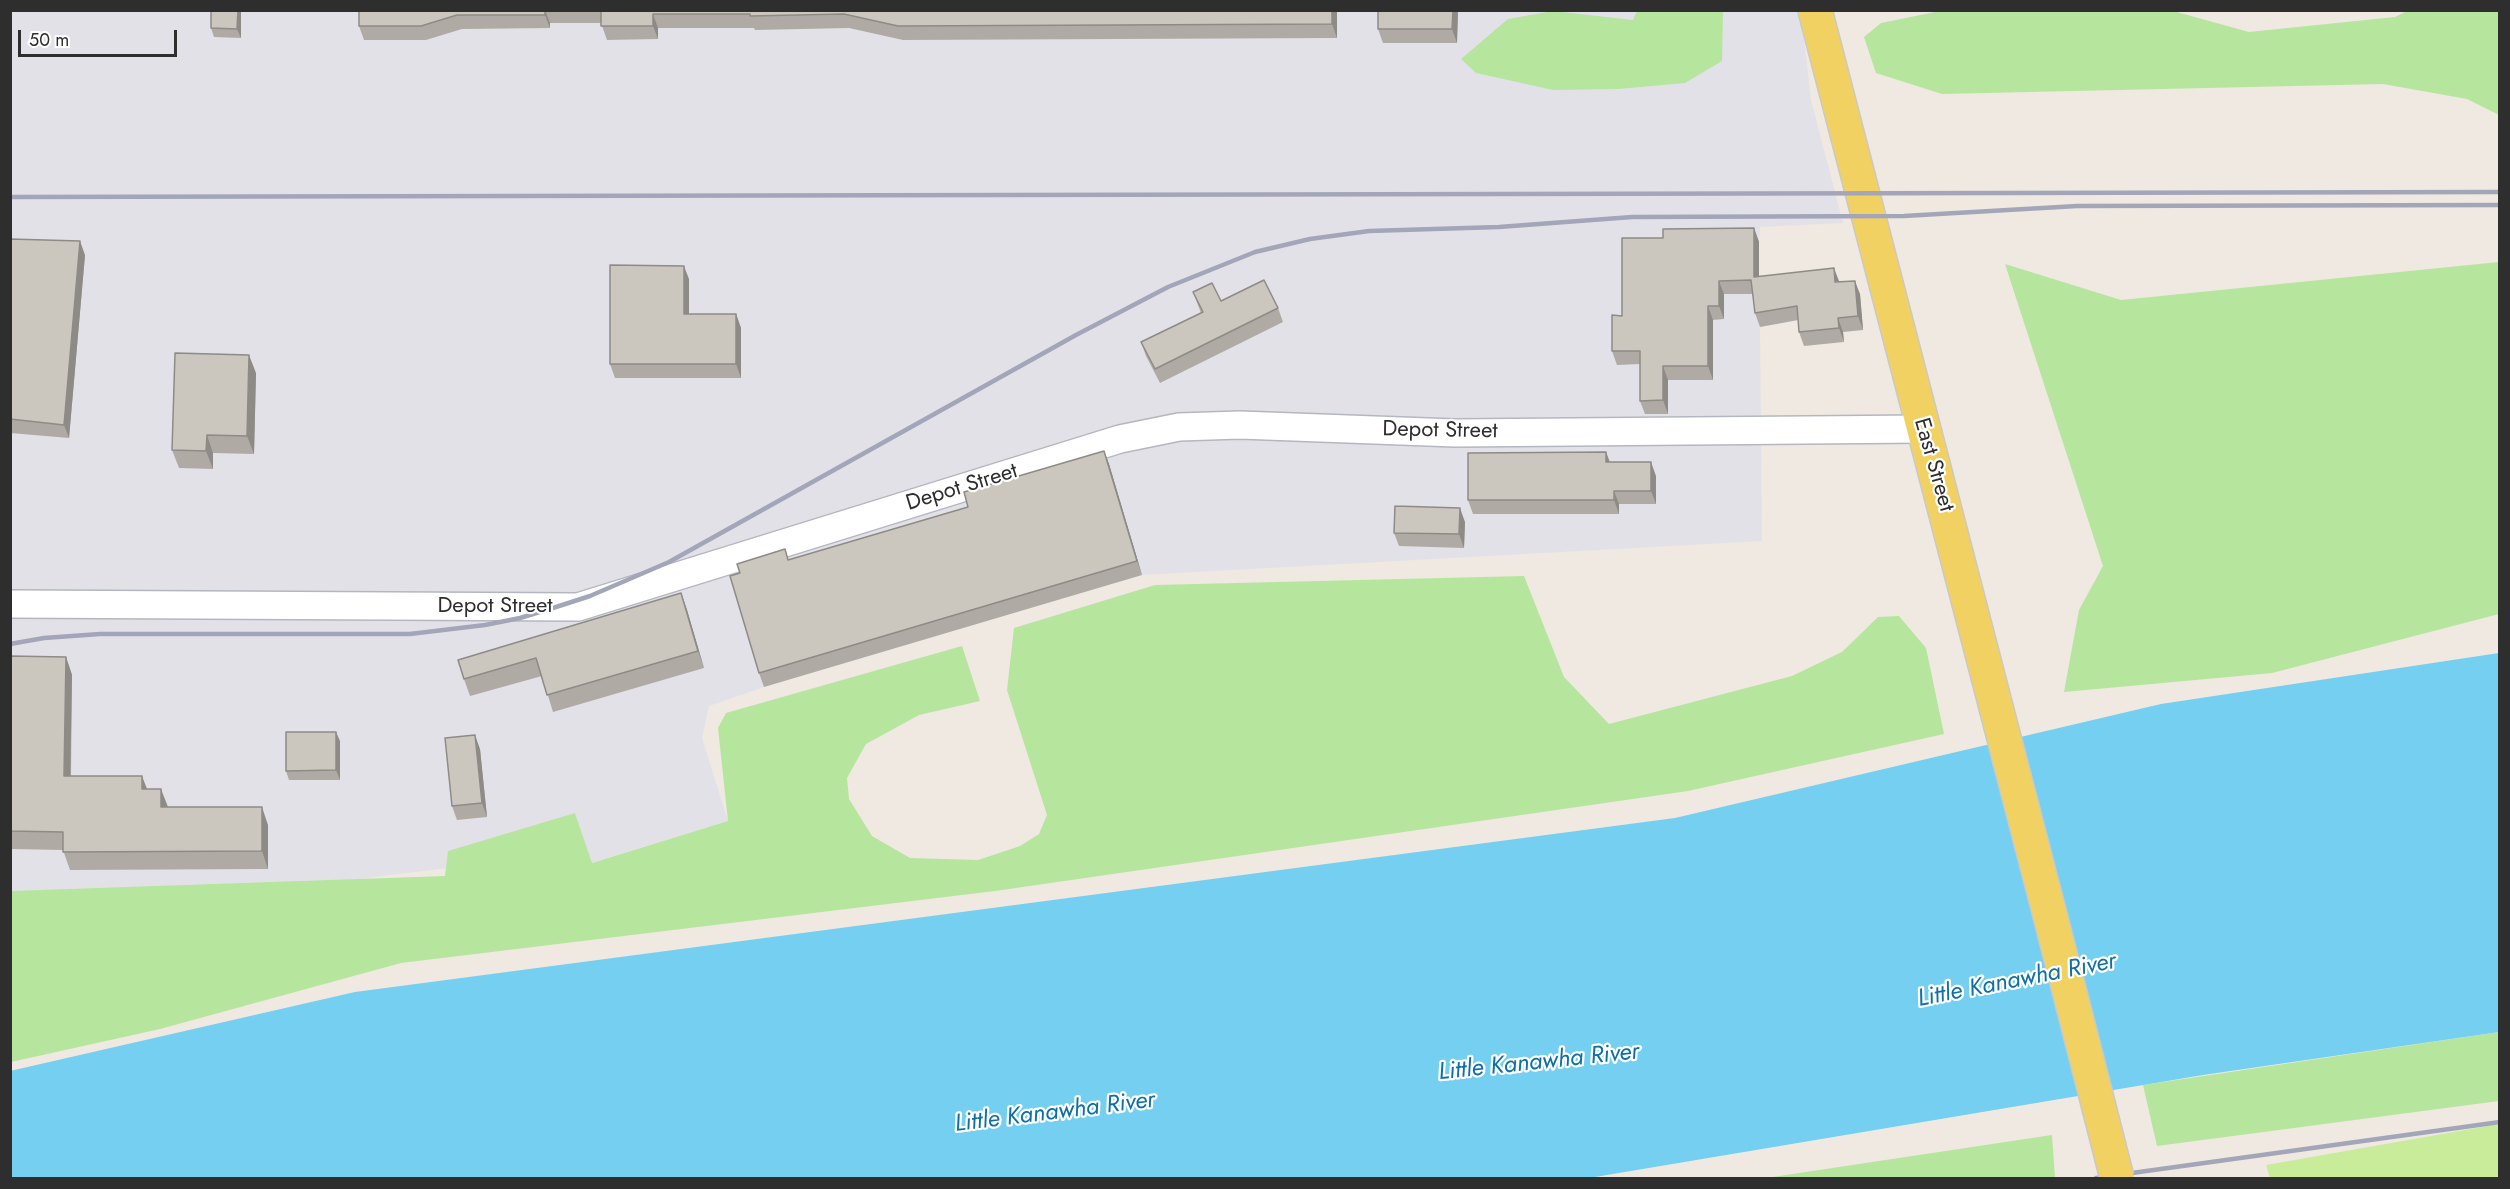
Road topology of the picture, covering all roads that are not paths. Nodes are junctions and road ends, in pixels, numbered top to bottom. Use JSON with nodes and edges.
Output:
{"nodes":[{"id":1,"x":1815,"y":10,"type":"edge"},
{"id":2,"x":1924,"y":429,"type":"junction"},
{"id":3,"x":10,"y":604,"type":"edge"},
{"id":4,"x":2117,"y":1179,"type":"edge"}],
"edges":[{"from":1,"to":2,"type":"main road","name":"East Street"},
{"from":2,"to":3,"type":"street","name":"Depot Street"},
{"from":2,"to":4,"type":"main road","name":"East Street","bridge":true}]}
